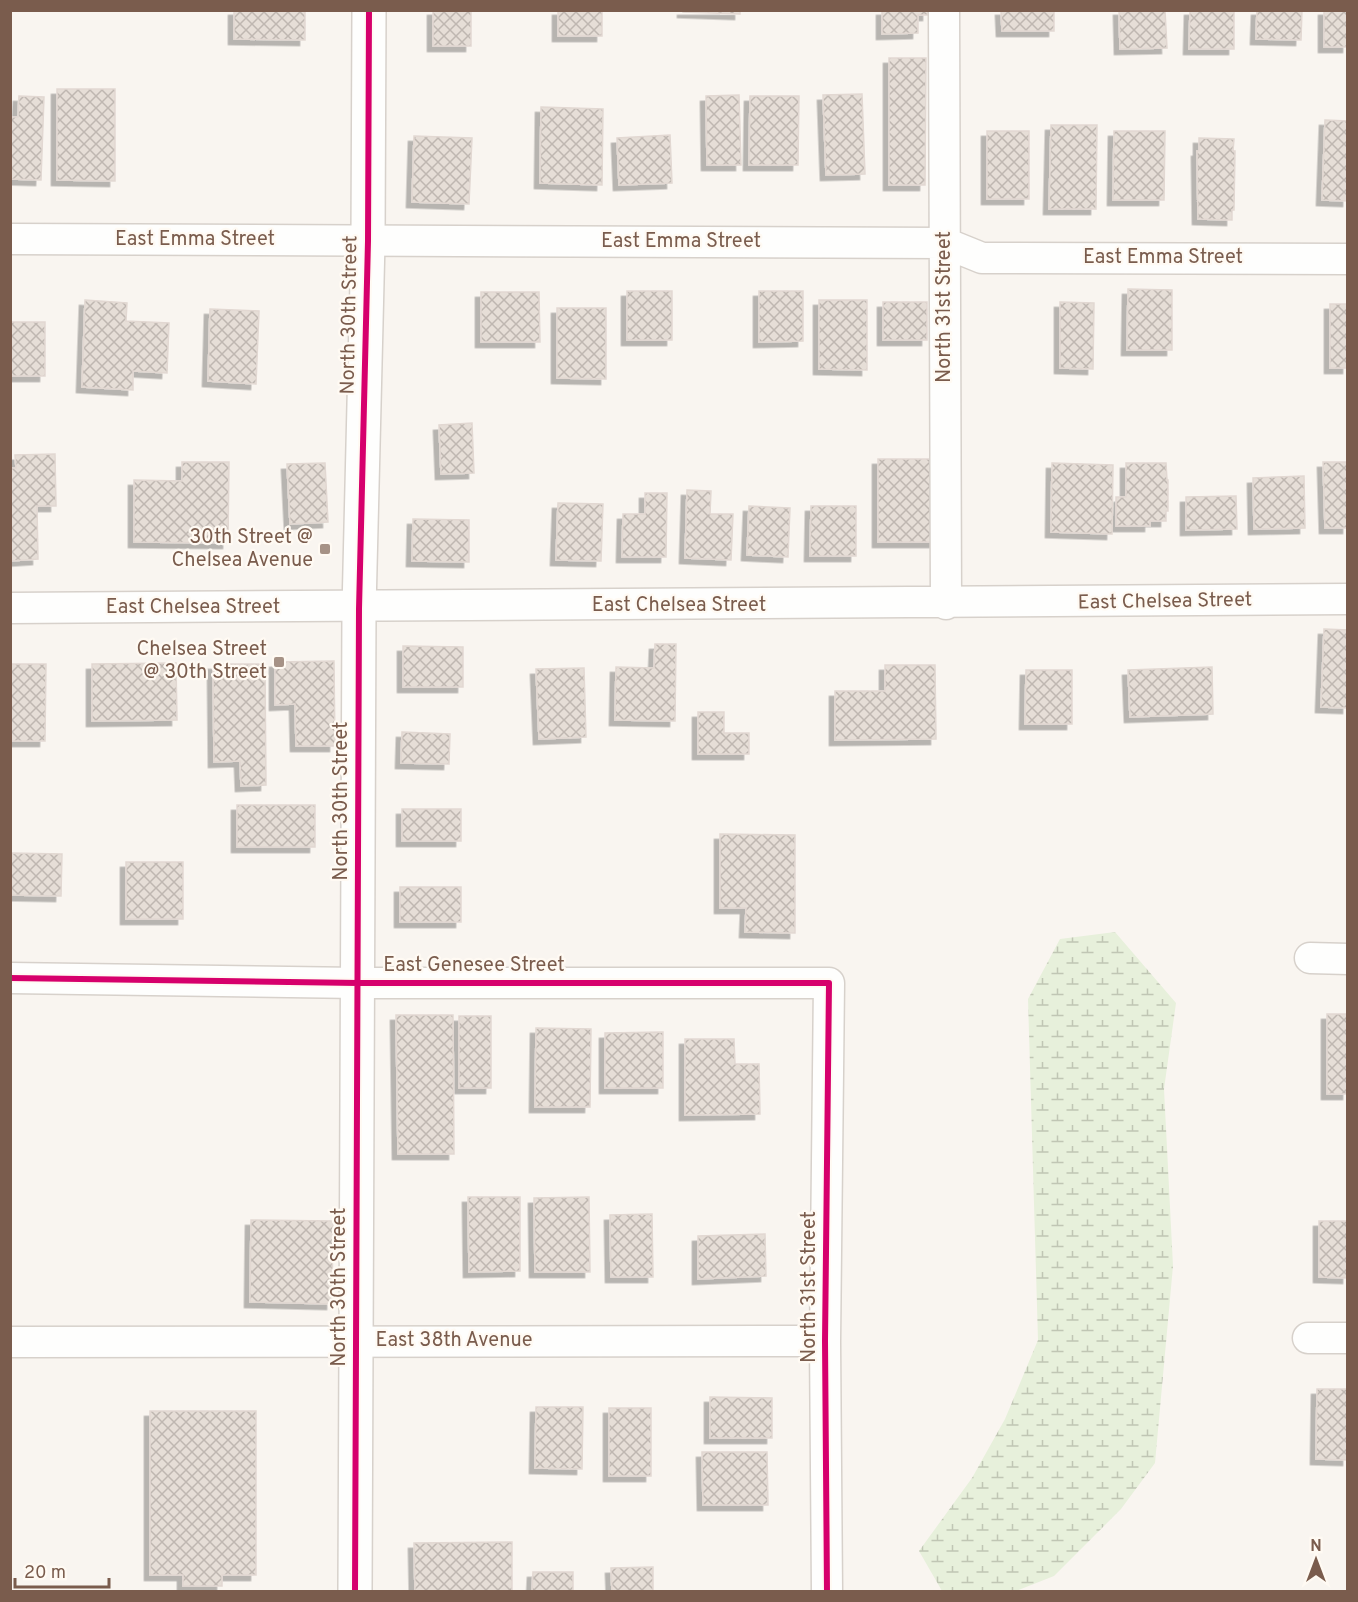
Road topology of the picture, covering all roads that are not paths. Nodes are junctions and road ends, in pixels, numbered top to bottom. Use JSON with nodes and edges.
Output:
{"nodes":[{"id":1,"x":369,"y":10,"type":"edge"},
{"id":2,"x":944,"y":10,"type":"edge"},
{"id":3,"x":10,"y":239,"type":"edge"},
{"id":4,"x":368,"y":241,"type":"junction"},
{"id":5,"x":945,"y":243,"type":"junction"},
{"id":6,"x":1347,"y":259,"type":"edge"},
{"id":7,"x":1347,"y":599,"type":"edge"},
{"id":8,"x":946,"y":604,"type":"junction"},
{"id":9,"x":10,"y":608,"type":"edge"},
{"id":10,"x":359,"y":609,"type":"junction"},
{"id":11,"x":1310,"y":958,"type":"dead end"},
{"id":12,"x":1347,"y":959,"type":"edge"},
{"id":13,"x":10,"y":978,"type":"edge"},
{"id":14,"x":358,"y":983,"type":"junction"},
{"id":15,"x":829,"y":983,"type":"joint"},
{"id":16,"x":1308,"y":1338,"type":"dead end"},
{"id":17,"x":1347,"y":1338,"type":"edge"},
{"id":18,"x":356,"y":1341,"type":"junction"},
{"id":19,"x":825,"y":1341,"type":"junction"},
{"id":20,"x":10,"y":1342,"type":"edge"},
{"id":21,"x":356,"y":1592,"type":"edge"},
{"id":22,"x":827,"y":1592,"type":"edge"}],
"edges":[{"from":1,"to":4,"type":"street","name":"North 30th Street"},
{"from":2,"to":5,"type":"street","name":"North 31st Street"},
{"from":3,"to":4,"type":"street","name":"East Emma Street"},
{"from":4,"to":5,"type":"street","name":"East Emma Street"},
{"from":4,"to":10,"type":"street","name":"North 30th Street"},
{"from":5,"to":6,"type":"street","name":"East Emma Street"},
{"from":5,"to":8,"type":"street","name":"North 31st Street"},
{"from":7,"to":8,"type":"street","name":"East Chelsea Street"},
{"from":8,"to":10,"type":"street","name":"East Chelsea Street"},
{"from":9,"to":10,"type":"street","name":"East Chelsea Street"},
{"from":10,"to":14,"type":"street","name":"North 30th Street"},
{"from":11,"to":12,"type":"street"},
{"from":13,"to":14,"type":"street","name":"East Genesee Street"},
{"from":14,"to":15,"type":"street","name":"East Genesee Street"},
{"from":14,"to":18,"type":"street","name":"North 30th Street"},
{"from":15,"to":19,"type":"street","name":"North 31st Street"},
{"from":16,"to":17,"type":"street"},
{"from":18,"to":19,"type":"street","name":"East 38th Avenue"},
{"from":18,"to":20,"type":"street","name":"East 38th Avenue"},
{"from":18,"to":21,"type":"street","name":"North 30th Street"},
{"from":19,"to":22,"type":"street","name":"North 31st Street"}]}
